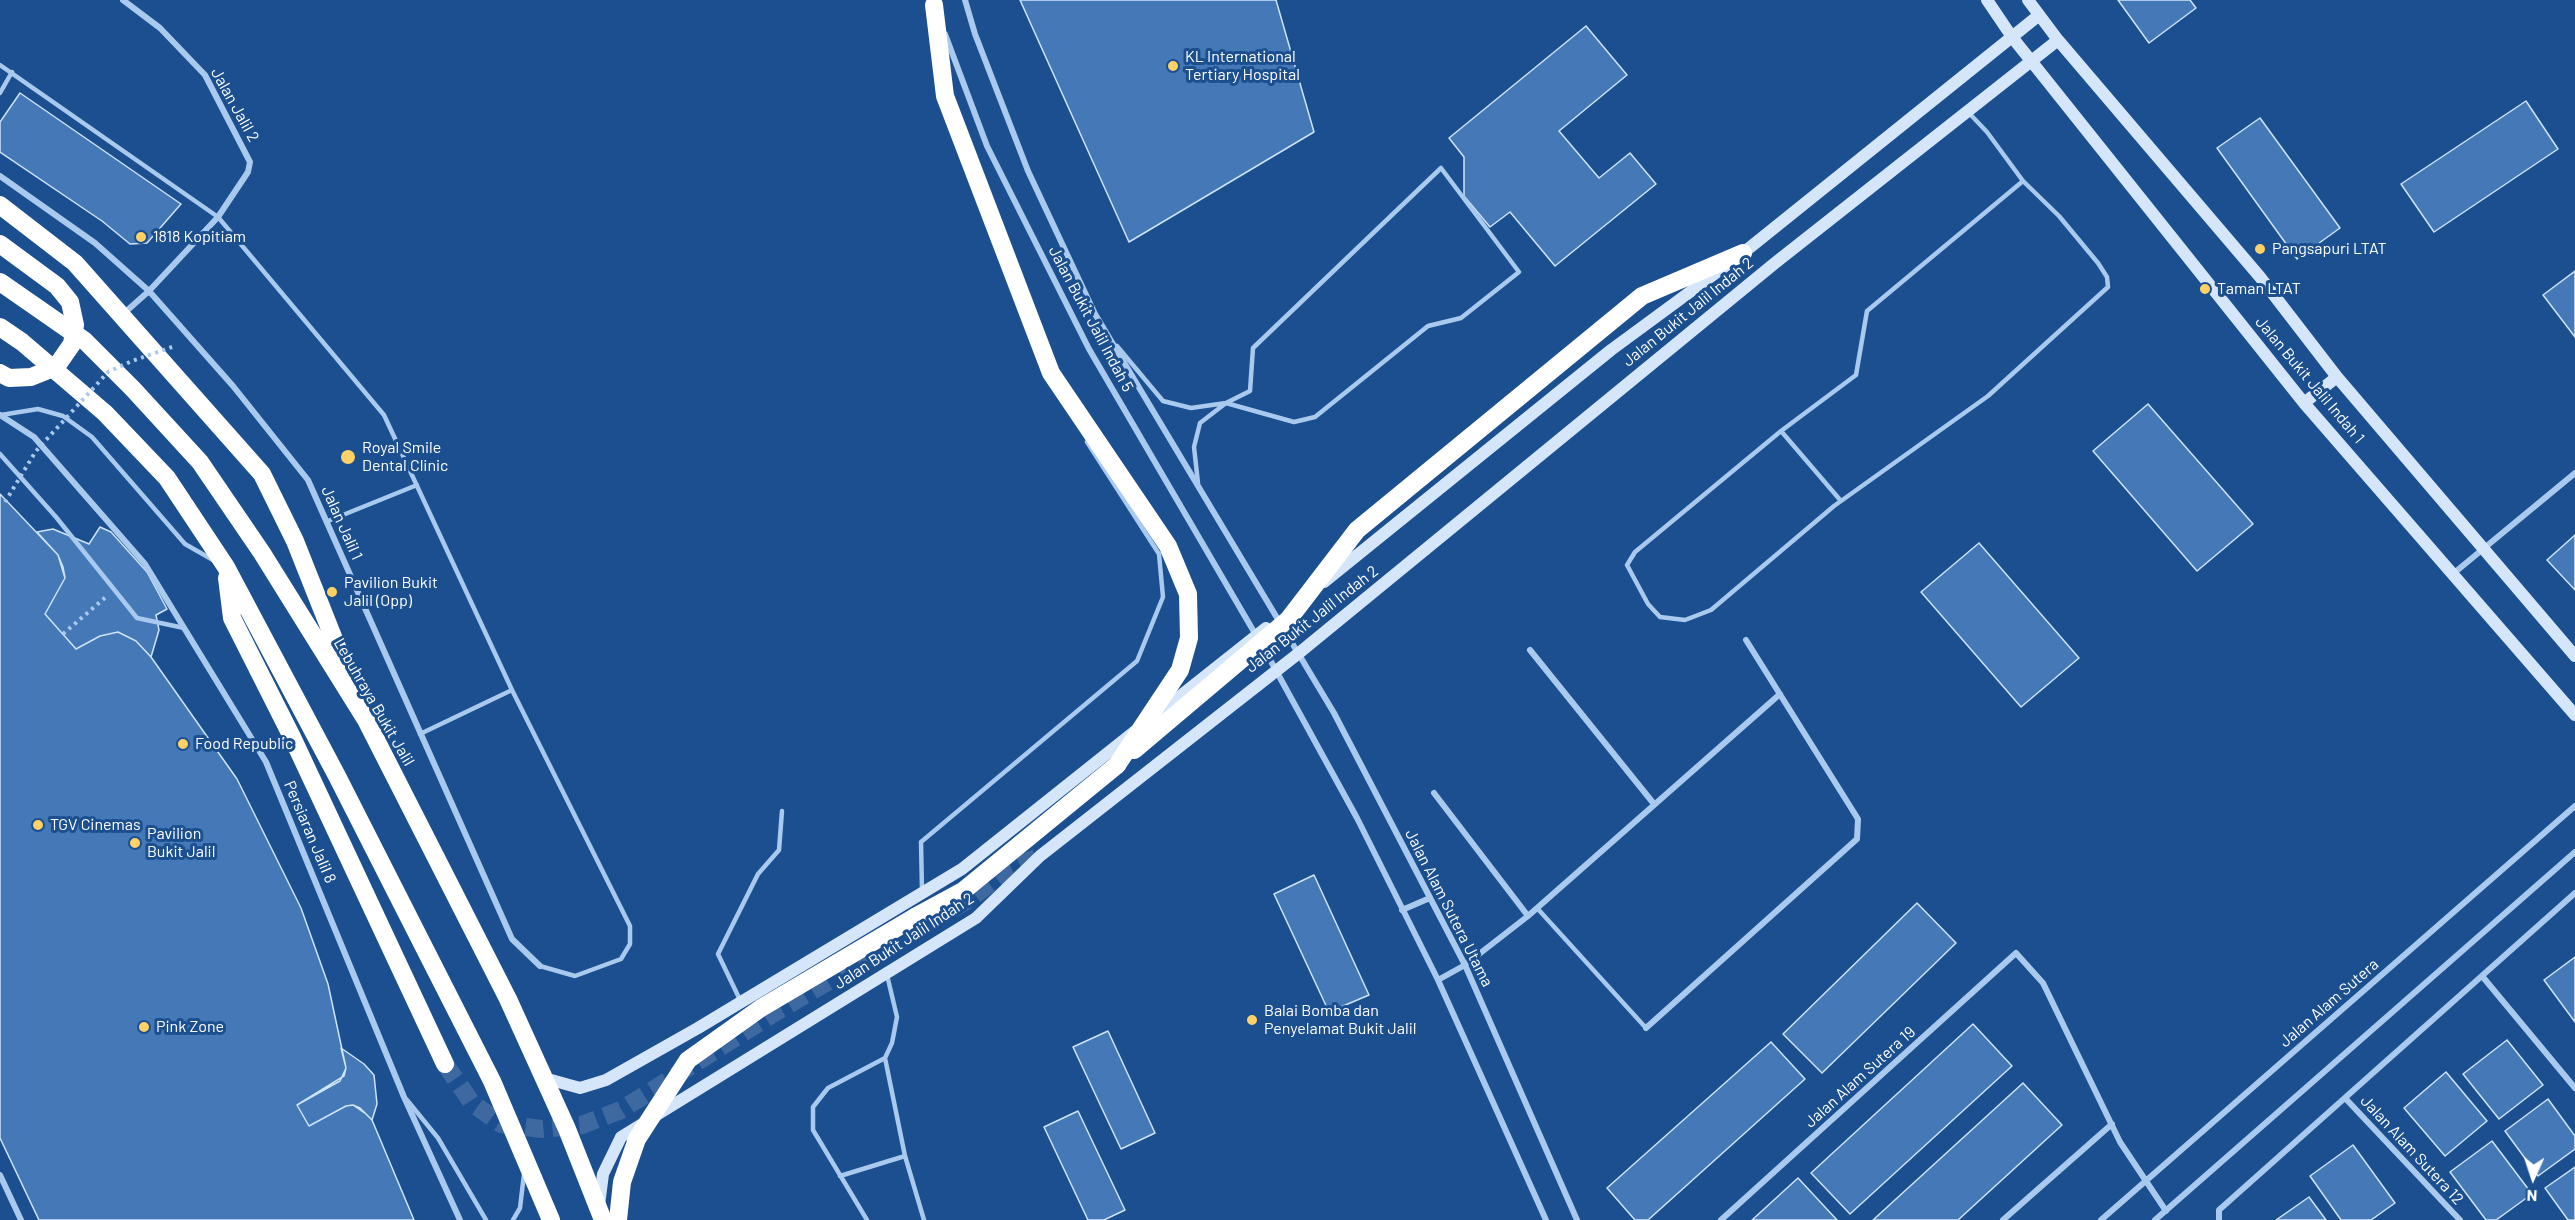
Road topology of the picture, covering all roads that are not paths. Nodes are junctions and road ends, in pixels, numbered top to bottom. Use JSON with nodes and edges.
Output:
{"nodes":[{"id":1,"x":123,"y":0,"type":"edge"},
{"id":2,"x":965,"y":0,"type":"edge"},
{"id":3,"x":1987,"y":0,"type":"edge"},
{"id":4,"x":2028,"y":0,"type":"edge"},
{"id":5,"x":934,"y":2,"type":"edge"},
{"id":6,"x":2038,"y":16,"type":"junction"},
{"id":7,"x":2012,"y":37,"type":"junction"},
{"id":8,"x":2058,"y":40,"type":"junction"},
{"id":9,"x":2032,"y":59,"type":"junction"},
{"id":10,"x":0,"y":65,"type":"edge"},
{"id":11,"x":12,"y":72,"type":"junction"},
{"id":12,"x":0,"y":93,"type":"edge"},
{"id":13,"x":1967,"y":112,"type":"junction"},
{"id":14,"x":0,"y":176,"type":"edge"},
{"id":15,"x":2023,"y":181,"type":"junction"},
{"id":16,"x":0,"y":205,"type":"edge"},
{"id":17,"x":218,"y":217,"type":"junction"},
{"id":18,"x":0,"y":244,"type":"edge"},
{"id":19,"x":1743,"y":253,"type":"junction"},
{"id":20,"x":0,"y":282,"type":"edge"},
{"id":21,"x":149,"y":291,"type":"junction"},
{"id":22,"x":121,"y":316,"type":"junction"},
{"id":23,"x":0,"y":327,"type":"edge"},
{"id":24,"x":1111,"y":340,"type":"junction"},
{"id":25,"x":0,"y":373,"type":"edge"},
{"id":26,"x":2337,"y":377,"type":"junction"},
{"id":27,"x":1226,"y":403,"type":"junction"},
{"id":28,"x":2304,"y":403,"type":"junction"},
{"id":29,"x":0,"y":415,"type":"edge"},
{"id":30,"x":1781,"y":431,"type":"junction"},
{"id":31,"x":1081,"y":433,"type":"dead end"},
{"id":32,"x":0,"y":454,"type":"edge"},
{"id":33,"x":2575,"y":473,"type":"edge"},
{"id":34,"x":1198,"y":484,"type":"junction"},
{"id":35,"x":417,"y":485,"type":"junction"},
{"id":36,"x":1841,"y":501,"type":"junction"},
{"id":37,"x":328,"y":521,"type":"junction"},
{"id":38,"x":2485,"y":547,"type":"junction"},
{"id":39,"x":226,"y":567,"type":"junction"},
{"id":40,"x":2454,"y":573,"type":"junction"},
{"id":41,"x":1278,"y":618,"type":"junction"},
{"id":42,"x":184,"y":628,"type":"junction"},
{"id":43,"x":1256,"y":636,"type":"junction"},
{"id":44,"x":1746,"y":640,"type":"dead end"},
{"id":45,"x":1530,"y":650,"type":"dead end"},
{"id":46,"x":1299,"y":653,"type":"junction"},
{"id":47,"x":2575,"y":656,"type":"edge"},
{"id":48,"x":1276,"y":668,"type":"junction"},
{"id":49,"x":512,"y":690,"type":"junction"},
{"id":50,"x":1780,"y":694,"type":"junction"},
{"id":51,"x":2575,"y":715,"type":"edge"},
{"id":52,"x":366,"y":720,"type":"junction"},
{"id":53,"x":420,"y":734,"type":"junction"},
{"id":54,"x":1117,"y":765,"type":"junction"},
{"id":55,"x":1434,"y":794,"type":"dead end"},
{"id":56,"x":1654,"y":804,"type":"junction"},
{"id":57,"x":2575,"y":806,"type":"edge"},
{"id":58,"x":782,"y":811,"type":"dead end"},
{"id":59,"x":2575,"y":852,"type":"edge"},
{"id":60,"x":922,"y":893,"type":"junction"},
{"id":61,"x":2575,"y":893,"type":"edge"},
{"id":62,"x":1430,"y":898,"type":"junction"},
{"id":63,"x":1537,"y":908,"type":"junction"},
{"id":64,"x":1402,"y":910,"type":"junction"},
{"id":65,"x":1528,"y":916,"type":"junction"},
{"id":66,"x":1465,"y":965,"type":"junction"},
{"id":67,"x":540,"y":966,"type":"joint"},
{"id":68,"x":886,"y":973,"type":"junction"},
{"id":69,"x":2482,"y":976,"type":"junction"},
{"id":70,"x":1438,"y":980,"type":"junction"},
{"id":71,"x":741,"y":1002,"type":"junction"},
{"id":72,"x":1646,"y":1028,"type":"joint"},
{"id":73,"x":885,"y":1058,"type":"junction"},
{"id":74,"x":445,"y":1064,"type":"tunnel mouth"},
{"id":75,"x":544,"y":1078,"type":"junction"},
{"id":76,"x":2575,"y":1088,"type":"edge"},
{"id":77,"x":404,"y":1097,"type":"junction"},
{"id":78,"x":2345,"y":1098,"type":"junction"},
{"id":79,"x":2112,"y":1124,"type":"junction"},
{"id":80,"x":905,"y":1156,"type":"junction"},
{"id":81,"x":526,"y":1157,"type":"junction"},
{"id":82,"x":0,"y":1175,"type":"edge"},
{"id":83,"x":840,"y":1176,"type":"junction"},
{"id":84,"x":2146,"y":1181,"type":"junction"},
{"id":85,"x":2166,"y":1211,"type":"junction"},
{"id":86,"x":601,"y":1215,"type":"edge"},
{"id":87,"x":21,"y":1220,"type":"edge"},
{"id":88,"x":460,"y":1220,"type":"edge"},
{"id":89,"x":486,"y":1220,"type":"edge"},
{"id":90,"x":513,"y":1220,"type":"edge"},
{"id":91,"x":551,"y":1220,"type":"edge"},
{"id":92,"x":618,"y":1220,"type":"edge"},
{"id":93,"x":867,"y":1220,"type":"edge"},
{"id":94,"x":924,"y":1220,"type":"edge"},
{"id":95,"x":1546,"y":1220,"type":"edge"},
{"id":96,"x":1577,"y":1220,"type":"edge"},
{"id":97,"x":1721,"y":1220,"type":"edge"},
{"id":98,"x":2003,"y":1220,"type":"edge"},
{"id":99,"x":2101,"y":1220,"type":"edge"},
{"id":100,"x":2155,"y":1220,"type":"edge"},
{"id":101,"x":2219,"y":1220,"type":"edge"},
{"id":102,"x":2460,"y":1220,"type":"edge"}],
"edges":[{"from":1,"to":17,"type":"street","name":"Jalan Jalil 2"},
{"from":2,"to":24,"type":"street","name":"Jalan Bukit Jalil Indah 5"},
{"from":3,"to":7,"type":"street","name":"Jalan Bukit Jalil Indah 1"},
{"from":4,"to":6,"type":"street","name":"Jalan Bukit Jalil Indah 1"},
{"from":5,"to":43,"type":"street","name":"Jalan Bukit Jalil Indah 5"},
{"from":5,"to":54,"type":"highway","bridge":true},
{"from":6,"to":7,"type":"street","name":"Jalan Bukit Jalil Indah 2"},
{"from":6,"to":8,"type":"street","name":"Jalan Bukit Jalil Indah 1"},
{"from":7,"to":9,"type":"street","name":"Jalan Bukit Jalil Indah 1"},
{"from":7,"to":19,"type":"street","name":"Jalan Bukit Jalil Indah 2"},
{"from":8,"to":9,"type":"street","name":"Jalan Bukit Jalil Indah 2"},
{"from":8,"to":26,"type":"street","name":"Jalan Bukit Jalil Indah 1"},
{"from":9,"to":13,"type":"street","name":"Jalan Bukit Jalil Indah 2"},
{"from":9,"to":28,"type":"street","name":"Jalan Bukit Jalil Indah 1"},
{"from":10,"to":11,"type":"lane"},
{"from":11,"to":12,"type":"lane"},
{"from":11,"to":17,"type":"lane"},
{"from":13,"to":15,"type":"lane"},
{"from":13,"to":46,"type":"street","name":"Jalan Bukit Jalil Indah 2"},
{"from":14,"to":21,"type":"street","name":"Jalan Jalil 1"},
{"from":15,"to":30,"type":"lane"},
{"from":15,"to":36,"type":"lane"},
{"from":16,"to":22,"type":"highway"},
{"from":17,"to":21,"type":"street","name":"Jalan Jalil 2"},
{"from":17,"to":35,"type":"lane"},
{"from":18,"to":25,"type":"highway","bridge":true},
{"from":19,"to":41,"type":"street","name":"Jalan Bukit Jalil Indah 2"},
{"from":19,"to":54,"type":"highway","bridge":true},
{"from":20,"to":52,"type":"highway","name":"Lebuhraya Bukit Jalil"},
{"from":21,"to":22,"type":"street","name":"Jalan Jalil 2"},
{"from":21,"to":37,"type":"street","name":"Jalan Jalil 1"},
{"from":22,"to":52,"type":"highway"},
{"from":23,"to":39,"type":"highway"},
{"from":24,"to":27,"type":"lane"},
{"from":24,"to":34,"type":"street","name":"Jalan Bukit Jalil Indah 5"},
{"from":26,"to":28,"type":"street"},
{"from":26,"to":38,"type":"street","name":"Jalan Bukit Jalil Indah 1"},
{"from":27,"to":27,"type":"lane"},
{"from":27,"to":34,"type":"lane"},
{"from":28,"to":40,"type":"street","name":"Jalan Bukit Jalil Indah 1"},
{"from":29,"to":39,"type":"lane"},
{"from":29,"to":42,"type":"street","name":"Persiaran Jalil 8"},
{"from":30,"to":36,"type":"lane"},
{"from":30,"to":36,"type":"lane"},
{"from":31,"to":60,"type":"lane"},
{"from":32,"to":42,"type":"lane"},
{"from":33,"to":38,"type":"street"},
{"from":34,"to":41,"type":"street","name":"Jalan Bukit Jalil Indah 5"},
{"from":35,"to":37,"type":"lane"},
{"from":35,"to":49,"type":"lane"},
{"from":37,"to":53,"type":"street","name":"Jalan Jalil 1"},
{"from":38,"to":40,"type":"street"},
{"from":38,"to":47,"type":"street","name":"Jalan Bukit Jalil Indah 1"},
{"from":39,"to":74,"type":"highway"},
{"from":39,"to":81,"type":"highway"},
{"from":40,"to":51,"type":"street","name":"Jalan Bukit Jalil Indah 1"},
{"from":41,"to":43,"type":"street","name":"Jalan Bukit Jalil Indah 2"},
{"from":41,"to":46,"type":"street","name":"Jalan Alam Sutera Utama"},
{"from":42,"to":77,"type":"street","name":"Persiaran Jalil 8"},
{"from":43,"to":48,"type":"street","name":"Jalan Bukit Jalil Indah 5"},
{"from":43,"to":60,"type":"street","name":"Jalan Bukit Jalil Indah 2"},
{"from":44,"to":50,"type":"street"},
{"from":45,"to":56,"type":"street"},
{"from":46,"to":48,"type":"street","name":"Jalan Bukit Jalil Indah 2"},
{"from":46,"to":62,"type":"street","name":"Jalan Alam Sutera Utama"},
{"from":48,"to":64,"type":"street"},
{"from":48,"to":68,"type":"street","name":"Jalan Bukit Jalil Indah 2"},
{"from":49,"to":53,"type":"lane"},
{"from":49,"to":67,"type":"lane"},
{"from":50,"to":56,"type":"street"},
{"from":50,"to":72,"type":"street"},
{"from":52,"to":75,"type":"highway","name":"Lebuhraya Bukit Jalil"},
{"from":53,"to":67,"type":"street","name":"Jalan Jalil 1"},
{"from":54,"to":92,"type":"highway","bridge":true},
{"from":55,"to":65,"type":"street"},
{"from":56,"to":63,"type":"street"},
{"from":57,"to":84,"type":"street","name":"Jalan Alam Sutera"},
{"from":58,"to":71,"type":"lane"},
{"from":59,"to":85,"type":"street"},
{"from":60,"to":71,"type":"street","name":"Jalan Bukit Jalil Indah 2"},
{"from":61,"to":69,"type":"street"},
{"from":62,"to":64,"type":"street"},
{"from":62,"to":66,"type":"street","name":"Jalan Alam Sutera Utama"},
{"from":63,"to":65,"type":"street"},
{"from":63,"to":72,"type":"lane"},
{"from":64,"to":70,"type":"street"},
{"from":65,"to":66,"type":"street"},
{"from":66,"to":70,"type":"street"},
{"from":66,"to":96,"type":"street","name":"Jalan Alam Sutera Utama"},
{"from":68,"to":73,"type":"lane"},
{"from":68,"to":86,"type":"street","name":"Jalan Bukit Jalil Indah 2"},
{"from":69,"to":76,"type":"street"},
{"from":69,"to":78,"type":"street"},
{"from":70,"to":95,"type":"street"},
{"from":71,"to":75,"type":"street","name":"Jalan Bukit Jalil Indah 2"},
{"from":73,"to":80,"type":"lane"},
{"from":73,"to":83,"type":"lane"},
{"from":75,"to":86,"type":"highway","name":"Lebuhraya Bukit Jalil"},
{"from":77,"to":88,"type":"street","name":"Persiaran Jalil 8"},
{"from":77,"to":89,"type":"lane"},
{"from":78,"to":101,"type":"street"},
{"from":78,"to":102,"type":"street","name":"Jalan Alam Sutera 12"},
{"from":79,"to":84,"type":"street"},
{"from":79,"to":97,"type":"street","name":"Jalan Alam Sutera 19"},
{"from":79,"to":98,"type":"street"},
{"from":80,"to":83,"type":"lane"},
{"from":80,"to":94,"type":"lane"},
{"from":81,"to":90,"type":"lane"},
{"from":81,"to":91,"type":"highway"},
{"from":82,"to":87,"type":"street"},
{"from":83,"to":93,"type":"lane"},
{"from":84,"to":85,"type":"street"},
{"from":84,"to":99,"type":"street","name":"Jalan Alam Sutera"},
{"from":85,"to":100,"type":"street"}]}
